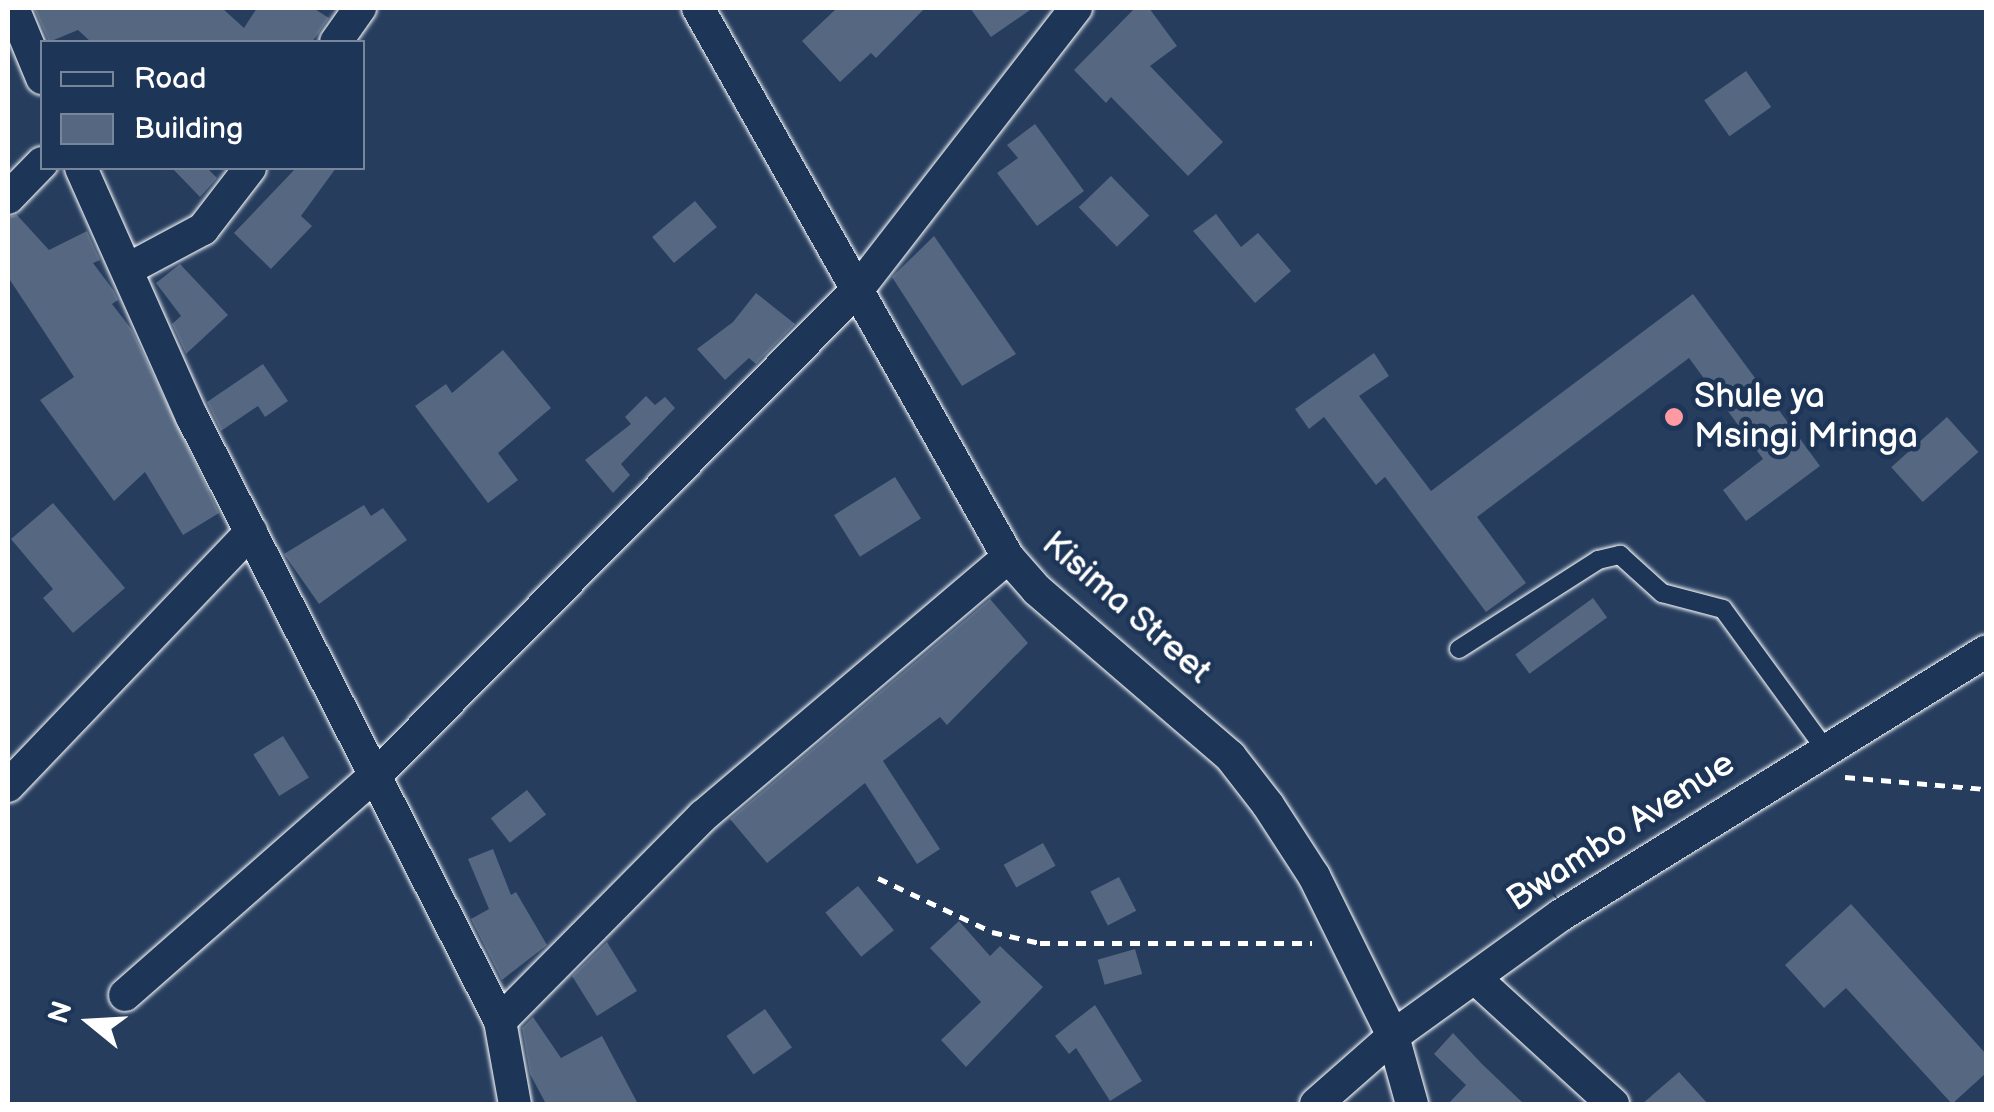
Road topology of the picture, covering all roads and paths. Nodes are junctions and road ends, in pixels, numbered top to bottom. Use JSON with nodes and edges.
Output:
{"nodes":[{"id":1,"x":13,"y":8,"type":"edge"},
{"id":2,"x":360,"y":8,"type":"edge"},
{"id":3,"x":698,"y":8,"type":"edge"},
{"id":4,"x":1076,"y":8,"type":"edge"},
{"id":5,"x":337,"y":40,"type":"edge"},
{"id":6,"x":40,"y":73,"type":"edge"},
{"id":7,"x":40,"y":165,"type":"edge"},
{"id":8,"x":82,"y":170,"type":"edge"},
{"id":9,"x":248,"y":170,"type":"edge"},
{"id":10,"x":8,"y":198,"type":"edge"},
{"id":11,"x":130,"y":268,"type":"junction"},
{"id":12,"x":858,"y":289,"type":"junction"},
{"id":13,"x":251,"y":532,"type":"junction"},
{"id":14,"x":1008,"y":557,"type":"junction"},
{"id":15,"x":1459,"y":650,"type":"dead end"},
{"id":16,"x":1986,"y":652,"type":"edge"},
{"id":17,"x":1826,"y":750,"type":"junction"},
{"id":18,"x":1790,"y":772,"type":"junction"},
{"id":19,"x":378,"y":773,"type":"junction"},
{"id":20,"x":8,"y":786,"type":"edge"},
{"id":21,"x":1986,"y":789,"type":"edge"},
{"id":22,"x":878,"y":878,"type":"dead end"},
{"id":23,"x":1345,"y":944,"type":"junction"},
{"id":24,"x":1475,"y":978,"type":"junction"},
{"id":25,"x":125,"y":995,"type":"dead end"},
{"id":26,"x":500,"y":1022,"type":"junction"},
{"id":27,"x":1393,"y":1036,"type":"junction"},
{"id":28,"x":515,"y":1104,"type":"edge"},
{"id":29,"x":1316,"y":1104,"type":"edge"},
{"id":30,"x":1412,"y":1104,"type":"edge"},
{"id":31,"x":1613,"y":1104,"type":"edge"}],
"edges":[{"from":1,"to":6,"type":"street"},
{"from":2,"to":5,"type":"street"},
{"from":3,"to":12,"type":"street","name":"Kisima Street"},
{"from":4,"to":12,"type":"street"},
{"from":7,"to":10,"type":"street"},
{"from":8,"to":11,"type":"street"},
{"from":9,"to":11,"type":"street"},
{"from":11,"to":13,"type":"street"},
{"from":12,"to":14,"type":"street","name":"Kisima Street"},
{"from":12,"to":19,"type":"street"},
{"from":13,"to":19,"type":"street"},
{"from":13,"to":20,"type":"street"},
{"from":14,"to":23,"type":"street","name":"Kisima Street"},
{"from":14,"to":26,"type":"street"},
{"from":15,"to":17,"type":"lane"},
{"from":16,"to":17,"type":"street","name":"Bwambo Avenue"},
{"from":17,"to":18,"type":"street","name":"Bwambo Avenue"},
{"from":18,"to":21,"type":"path"},
{"from":18,"to":24,"type":"street","name":"Bwambo Avenue"},
{"from":19,"to":25,"type":"street"},
{"from":19,"to":26,"type":"street"},
{"from":22,"to":23,"type":"path"},
{"from":23,"to":27,"type":"street","name":"Kisima Street"},
{"from":24,"to":27,"type":"street","name":"Bwambo Avenue"},
{"from":24,"to":31,"type":"street"},
{"from":26,"to":28,"type":"street"},
{"from":27,"to":29,"type":"street","name":"Bwambo Avenue"},
{"from":27,"to":30,"type":"street","name":"Kisima Street"}]}
